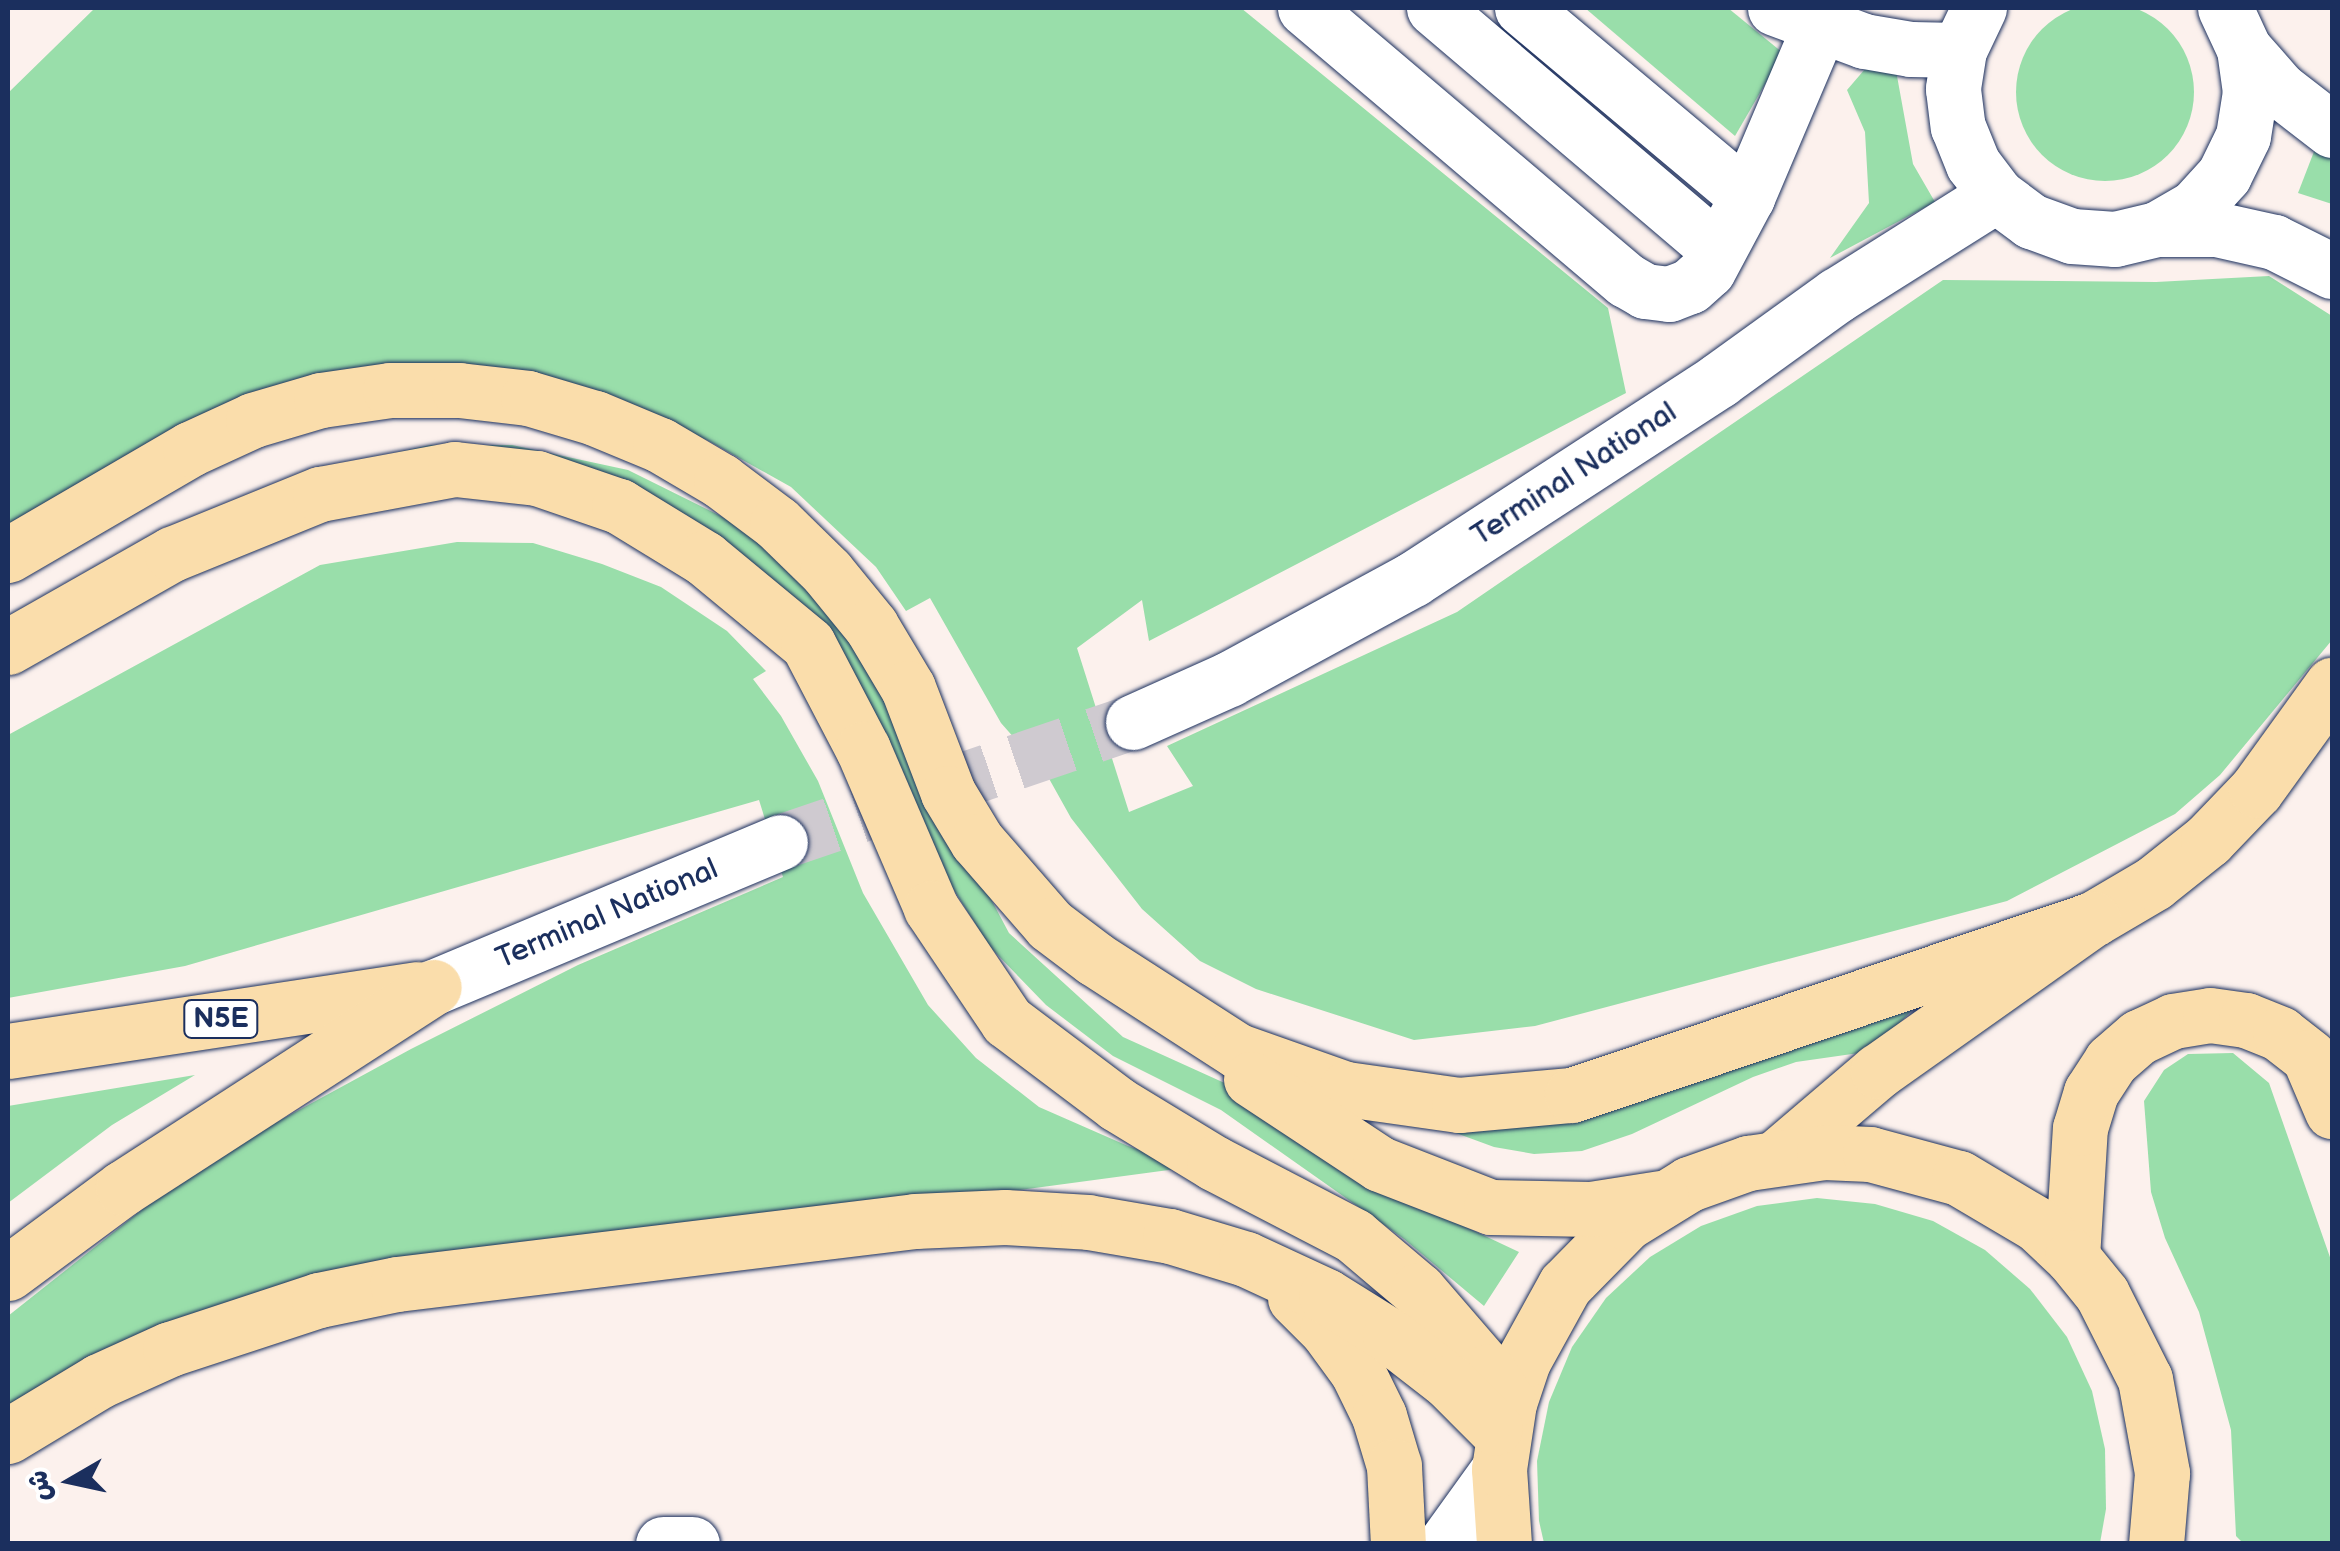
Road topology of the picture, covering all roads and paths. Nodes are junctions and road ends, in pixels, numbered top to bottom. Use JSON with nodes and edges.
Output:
{"nodes":[{"id":1,"x":1305,"y":8,"type":"edge"},
{"id":2,"x":1434,"y":8,"type":"edge"},
{"id":3,"x":1522,"y":8,"type":"edge"},
{"id":4,"x":1797,"y":17,"type":"edge"},
{"id":5,"x":1968,"y":21,"type":"edge"},
{"id":6,"x":2235,"y":28,"type":"edge"},
{"id":7,"x":2332,"y":130,"type":"edge"},
{"id":8,"x":1996,"y":195,"type":"junction"},
{"id":9,"x":1746,"y":197,"type":"junction"},
{"id":10,"x":2157,"y":228,"type":"junction"},
{"id":11,"x":1718,"y":250,"type":"junction"},
{"id":12,"x":2332,"y":271,"type":"edge"},
{"id":13,"x":8,"y":554,"type":"edge"},
{"id":14,"x":8,"y":647,"type":"edge"},
{"id":15,"x":2332,"y":684,"type":"edge"},
{"id":16,"x":1133,"y":722,"type":"tunnel mouth"},
{"id":17,"x":780,"y":842,"type":"tunnel mouth"},
{"id":18,"x":2093,"y":919,"type":"junction"},
{"id":19,"x":434,"y":986,"type":"junction"},
{"id":20,"x":1143,"y":988,"type":"junction"},
{"id":21,"x":8,"y":1051,"type":"edge"},
{"id":22,"x":2332,"y":1111,"type":"edge"},
{"id":23,"x":1778,"y":1156,"type":"junction"},
{"id":24,"x":1662,"y":1198,"type":"junction"},
{"id":25,"x":2072,"y":1258,"type":"junction"},
{"id":26,"x":1246,"y":1259,"type":"junction"},
{"id":27,"x":8,"y":1273,"type":"edge"},
{"id":28,"x":8,"y":1436,"type":"edge"},
{"id":29,"x":1504,"y":1436,"type":"junction"},
{"id":30,"x":2162,"y":1536,"type":"edge"},
{"id":31,"x":663,"y":1544,"type":"edge"},
{"id":32,"x":692,"y":1544,"type":"edge"},
{"id":33,"x":1398,"y":1544,"type":"edge"},
{"id":34,"x":1445,"y":1544,"type":"edge"},
{"id":35,"x":1504,"y":1544,"type":"edge"}],
"edges":[{"from":1,"to":11,"type":"street"},
{"from":2,"to":11,"type":"street"},
{"from":3,"to":9,"type":"street"},
{"from":4,"to":5,"type":"street"},
{"from":4,"to":9,"type":"street"},
{"from":5,"to":8,"type":"street"},
{"from":6,"to":7,"type":"street"},
{"from":6,"to":10,"type":"street"},
{"from":8,"to":10,"type":"street"},
{"from":8,"to":16,"type":"street","name":"Terminal National"},
{"from":9,"to":11,"type":"street"},
{"from":10,"to":12,"type":"street"},
{"from":13,"to":20,"type":"main road"},
{"from":14,"to":29,"type":"main road"},
{"from":15,"to":18,"type":"main road"},
{"from":17,"to":19,"type":"street","name":"Terminal National","number":"N5E"},
{"from":18,"to":20,"type":"main road"},
{"from":18,"to":23,"type":"main road"},
{"from":19,"to":21,"type":"main road","number":"N5E"},
{"from":19,"to":27,"type":"main road"},
{"from":20,"to":24,"type":"main road"},
{"from":22,"to":25,"type":"main road"},
{"from":23,"to":24,"type":"main road"},
{"from":23,"to":25,"type":"main road"},
{"from":24,"to":29,"type":"main road"},
{"from":25,"to":30,"type":"main road"},
{"from":26,"to":28,"type":"main road"},
{"from":26,"to":29,"type":"main road"},
{"from":26,"to":33,"type":"main road"},
{"from":29,"to":34,"type":"street"},
{"from":29,"to":35,"type":"main road"},
{"from":31,"to":32,"type":"street"}]}
